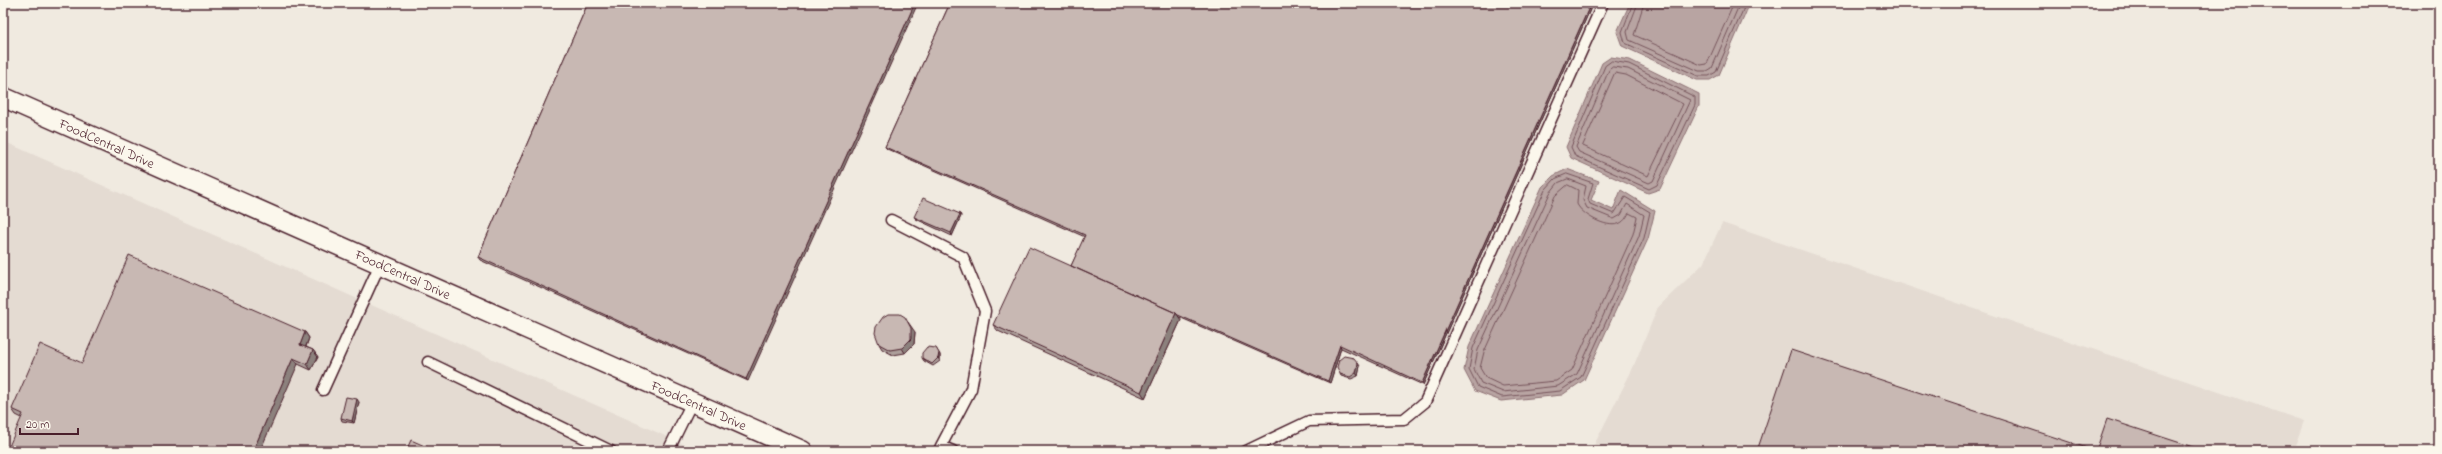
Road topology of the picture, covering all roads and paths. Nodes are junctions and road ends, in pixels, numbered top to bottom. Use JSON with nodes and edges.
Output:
{"nodes":[{"id":1,"x":1603,"y":3,"type":"edge"},
{"id":2,"x":3,"y":97,"type":"edge"},
{"id":3,"x":890,"y":220,"type":"dead end"},
{"id":4,"x":380,"y":264,"type":"junction"},
{"id":5,"x":428,"y":362,"type":"dead end"},
{"id":6,"x":323,"y":390,"type":"dead end"},
{"id":7,"x":692,"y":402,"type":"junction"},
{"id":8,"x":940,"y":448,"type":"edge"},
{"id":9,"x":611,"y":451,"type":"edge"},
{"id":10,"x":668,"y":451,"type":"edge"},
{"id":11,"x":803,"y":451,"type":"edge"},
{"id":12,"x":953,"y":451,"type":"edge"},
{"id":13,"x":1246,"y":451,"type":"edge"}],
"edges":[{"from":1,"to":13,"type":"lane"},
{"from":2,"to":4,"type":"street","name":"FoodCentral Drive"},
{"from":3,"to":8,"type":"lane"},
{"from":4,"to":6,"type":"lane"},
{"from":4,"to":7,"type":"street","name":"FoodCentral Drive"},
{"from":5,"to":9,"type":"lane"},
{"from":7,"to":10,"type":"lane"},
{"from":7,"to":11,"type":"street","name":"FoodCentral Drive"},
{"from":8,"to":12,"type":"lane"}]}
